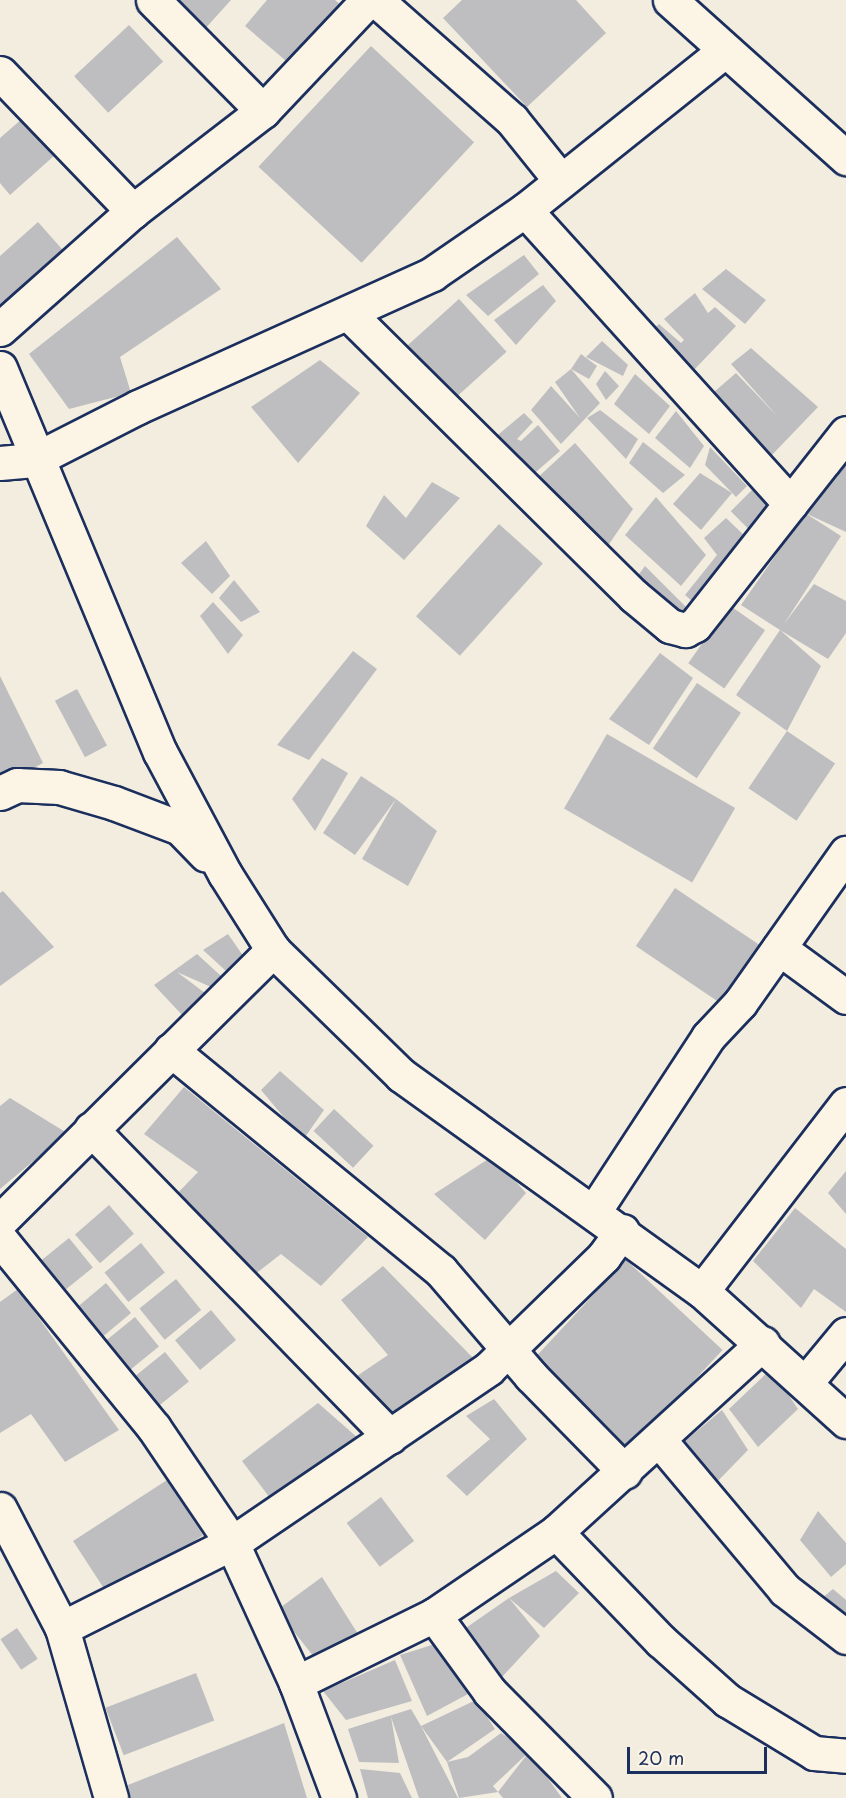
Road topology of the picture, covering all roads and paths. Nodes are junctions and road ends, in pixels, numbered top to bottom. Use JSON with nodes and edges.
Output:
{"nodes":[{"id":1,"x":153,"y":0,"type":"edge"},
{"id":2,"x":368,"y":0,"type":"edge"},
{"id":3,"x":376,"y":0,"type":"edge"},
{"id":4,"x":670,"y":0,"type":"edge"},
{"id":5,"x":723,"y":52,"type":"junction"},
{"id":6,"x":0,"y":73,"type":"edge"},
{"id":7,"x":263,"y":111,"type":"junction"},
{"id":8,"x":846,"y":158,"type":"edge"},
{"id":9,"x":561,"y":181,"type":"junction"},
{"id":10,"x":525,"y":210,"type":"junction"},
{"id":11,"x":133,"y":211,"type":"junction"},
{"id":12,"x":350,"y":315,"type":"junction"},
{"id":13,"x":0,"y":329,"type":"edge"},
{"id":14,"x":0,"y":368,"type":"edge"},
{"id":15,"x":846,"y":433,"type":"edge"},
{"id":16,"x":34,"y":460,"type":"junction"},
{"id":17,"x":0,"y":463,"type":"edge"},
{"id":18,"x":791,"y":504,"type":"junction"},
{"id":19,"x":0,"y":793,"type":"edge"},
{"id":20,"x":846,"y":853,"type":"edge"},
{"id":21,"x":225,"y":874,"type":"junction"},
{"id":22,"x":778,"y":948,"type":"junction"},
{"id":23,"x":273,"y":950,"type":"junction"},
{"id":24,"x":846,"y":997,"type":"edge"},
{"id":25,"x":171,"y":1050,"type":"junction"},
{"id":26,"x":846,"y":1104,"type":"edge"},
{"id":27,"x":91,"y":1129,"type":"junction"},
{"id":28,"x":595,"y":1210,"type":"junction"},
{"id":29,"x":0,"y":1221,"type":"edge"},
{"id":30,"x":622,"y":1231,"type":"junction"},
{"id":31,"x":0,"y":1239,"type":"edge"},
{"id":32,"x":702,"y":1291,"type":"junction"},
{"id":33,"x":846,"y":1334,"type":"edge"},
{"id":34,"x":763,"y":1343,"type":"junction"},
{"id":35,"x":512,"y":1352,"type":"junction"},
{"id":36,"x":807,"y":1381,"type":"junction"},
{"id":37,"x":846,"y":1421,"type":"edge"},
{"id":38,"x":390,"y":1436,"type":"junction"},
{"id":39,"x":660,"y":1441,"type":"junction"},
{"id":40,"x":625,"y":1472,"type":"junction"},
{"id":41,"x":0,"y":1509,"type":"edge"},
{"id":42,"x":556,"y":1532,"type":"junction"},
{"id":43,"x":232,"y":1543,"type":"junction"},
{"id":44,"x":435,"y":1615,"type":"junction"},
{"id":45,"x":62,"y":1628,"type":"junction"},
{"id":46,"x":846,"y":1636,"type":"edge"},
{"id":47,"x":296,"y":1683,"type":"junction"},
{"id":48,"x":846,"y":1756,"type":"edge"},
{"id":49,"x":111,"y":1798,"type":"edge"},
{"id":50,"x":339,"y":1798,"type":"edge"},
{"id":51,"x":595,"y":1798,"type":"edge"}],
"edges":[{"from":1,"to":7,"type":"street"},
{"from":2,"to":7,"type":"street"},
{"from":3,"to":9,"type":"street"},
{"from":4,"to":5,"type":"street"},
{"from":5,"to":8,"type":"street"},
{"from":5,"to":9,"type":"street"},
{"from":6,"to":11,"type":"street"},
{"from":7,"to":11,"type":"street"},
{"from":9,"to":10,"type":"street"},
{"from":10,"to":12,"type":"street"},
{"from":10,"to":18,"type":"street"},
{"from":11,"to":13,"type":"street"},
{"from":12,"to":16,"type":"street"},
{"from":12,"to":18,"type":"street"},
{"from":14,"to":16,"type":"street"},
{"from":15,"to":18,"type":"street"},
{"from":16,"to":17,"type":"street"},
{"from":16,"to":21,"type":"street"},
{"from":19,"to":21,"type":"street"},
{"from":20,"to":22,"type":"street"},
{"from":21,"to":23,"type":"street"},
{"from":22,"to":24,"type":"street"},
{"from":22,"to":28,"type":"street"},
{"from":23,"to":25,"type":"street"},
{"from":23,"to":28,"type":"street"},
{"from":25,"to":27,"type":"street"},
{"from":25,"to":35,"type":"street"},
{"from":26,"to":32,"type":"street"},
{"from":27,"to":29,"type":"street"},
{"from":27,"to":38,"type":"street"},
{"from":28,"to":30,"type":"street"},
{"from":30,"to":32,"type":"street"},
{"from":30,"to":35,"type":"street"},
{"from":31,"to":43,"type":"street"},
{"from":32,"to":34,"type":"street"},
{"from":33,"to":36,"type":"street"},
{"from":34,"to":36,"type":"street"},
{"from":34,"to":39,"type":"street"},
{"from":35,"to":38,"type":"street"},
{"from":35,"to":40,"type":"street"},
{"from":36,"to":37,"type":"street"},
{"from":38,"to":43,"type":"street"},
{"from":39,"to":40,"type":"street"},
{"from":39,"to":46,"type":"street"},
{"from":40,"to":42,"type":"street"},
{"from":41,"to":45,"type":"street"},
{"from":42,"to":44,"type":"street"},
{"from":42,"to":48,"type":"street"},
{"from":43,"to":45,"type":"street"},
{"from":43,"to":47,"type":"street"},
{"from":44,"to":47,"type":"street"},
{"from":44,"to":51,"type":"street"},
{"from":45,"to":49,"type":"street"},
{"from":47,"to":50,"type":"street"}]}
